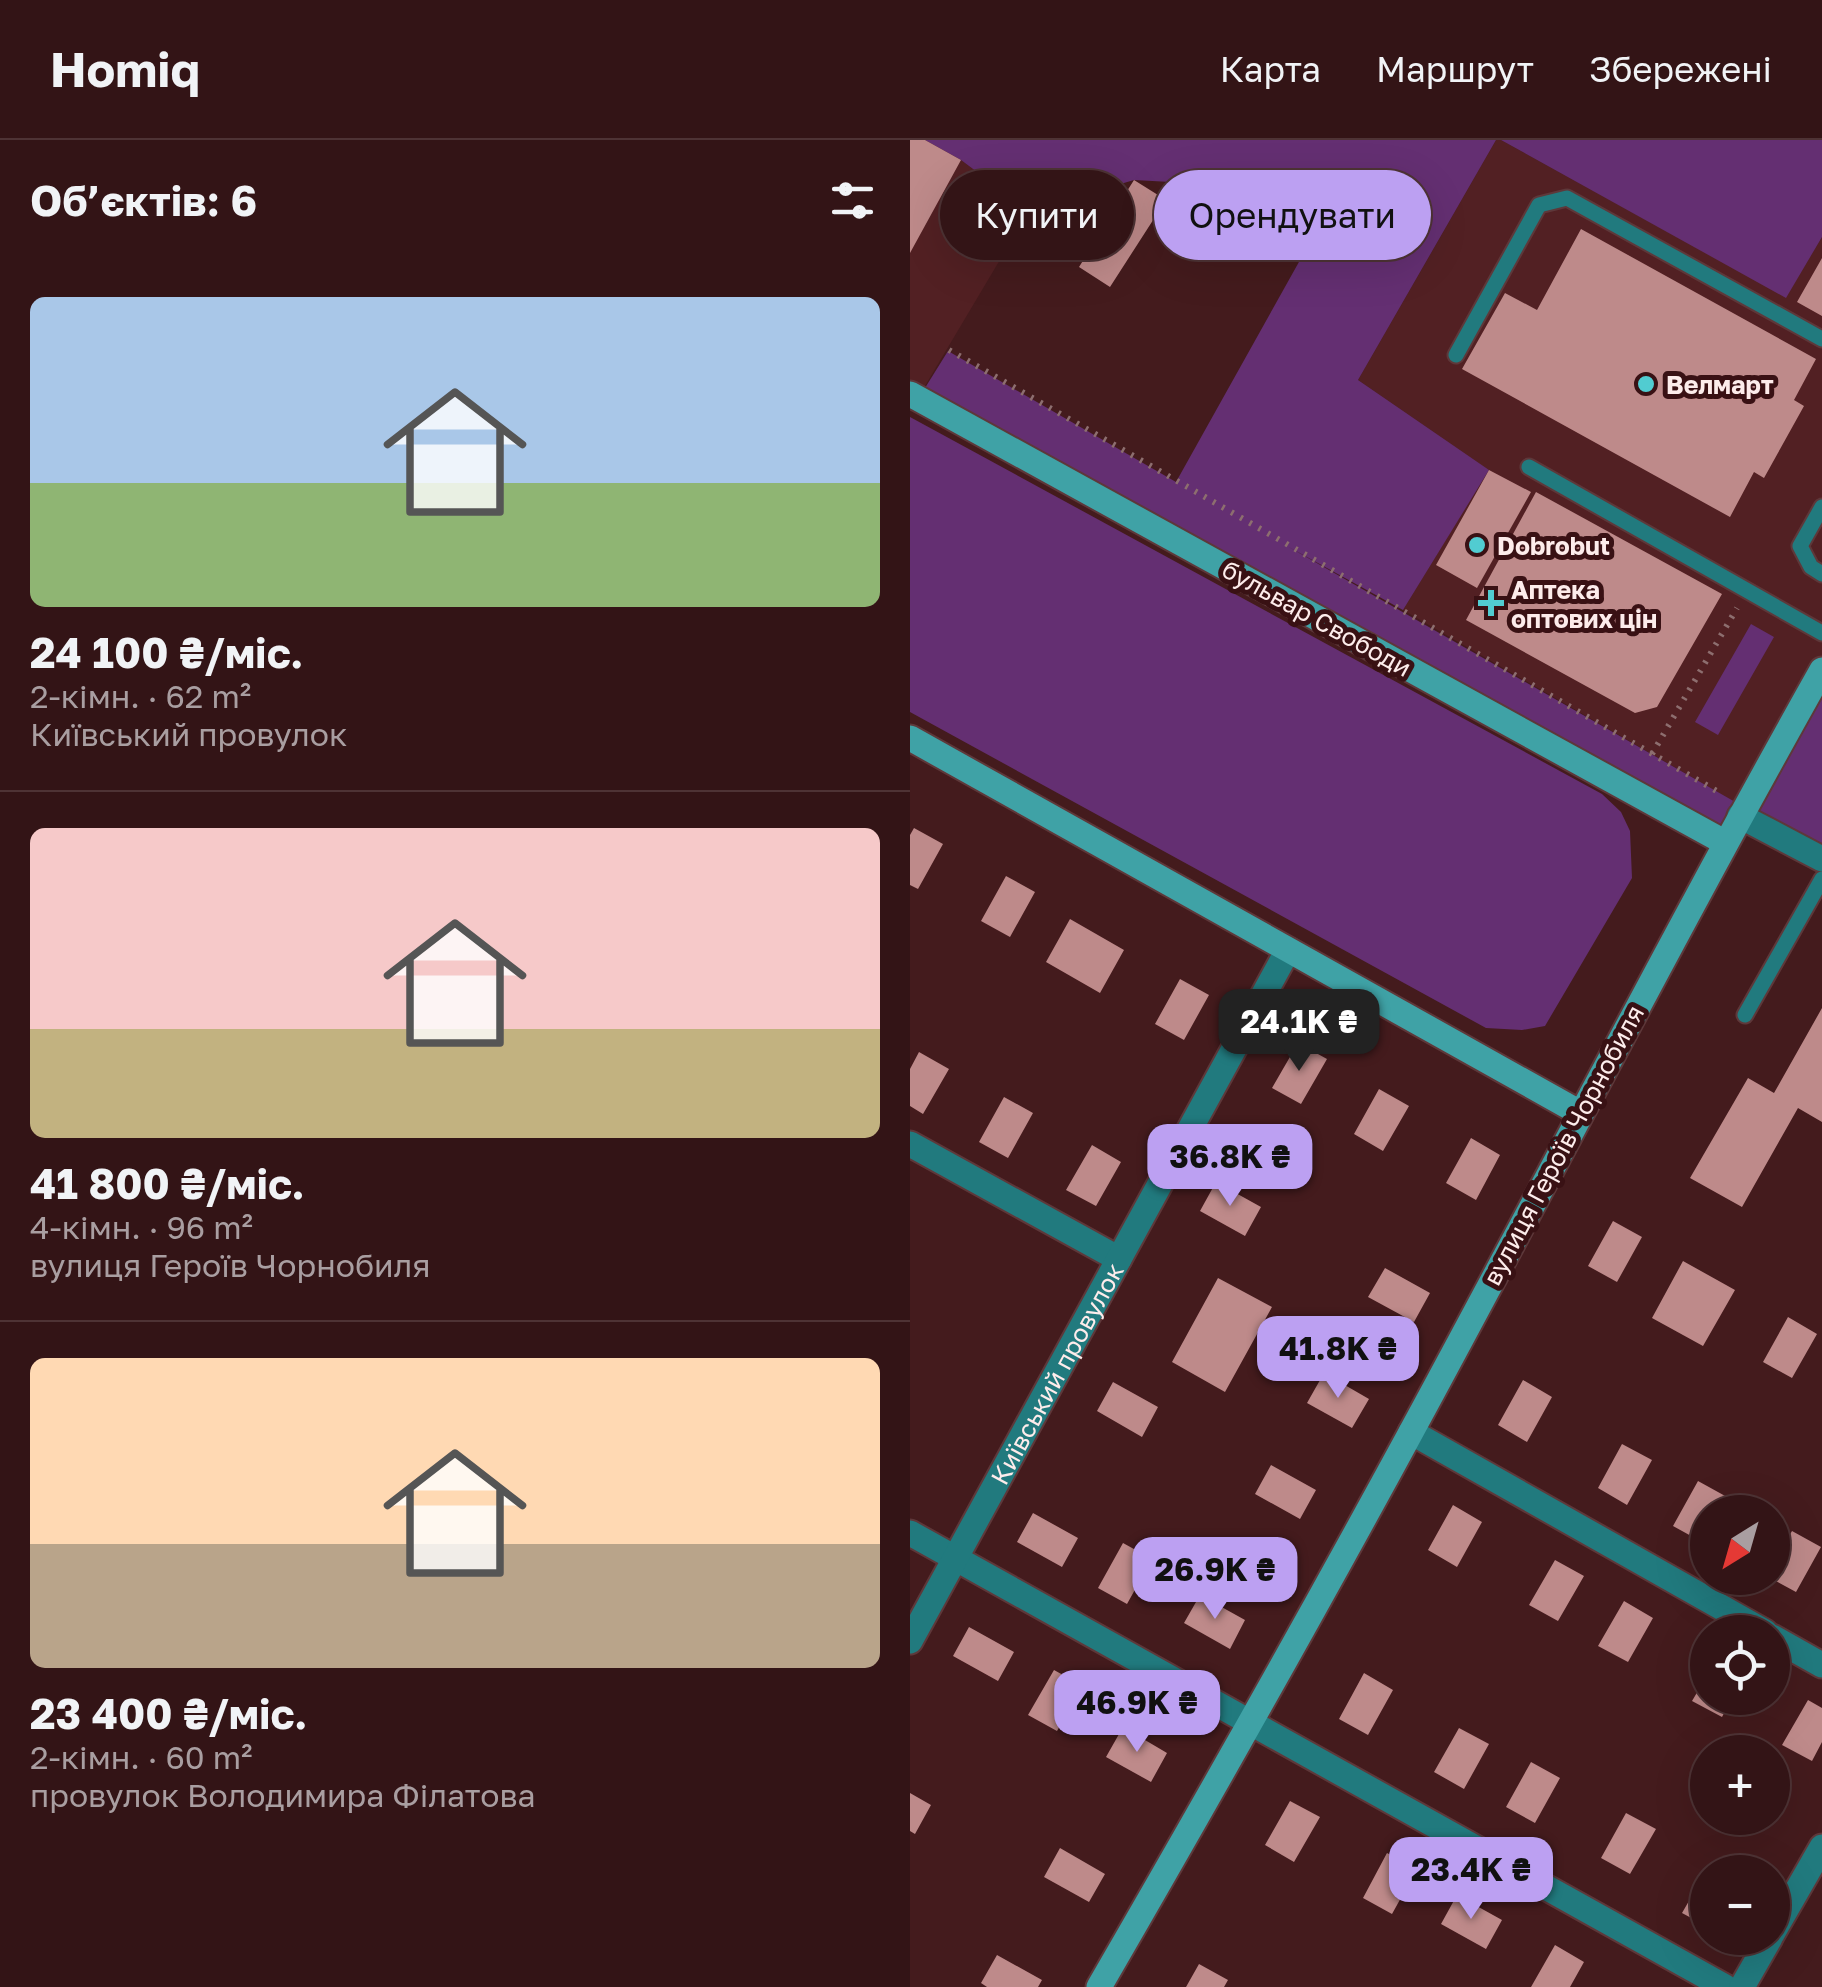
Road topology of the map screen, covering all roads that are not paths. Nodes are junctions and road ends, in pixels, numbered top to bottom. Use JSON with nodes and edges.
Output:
{"nodes":[{"id":1,"x":1822,"y":338,"type":"edge"},
{"id":2,"x":1456,"y":355,"type":"dead end"},
{"id":3,"x":910,"y":394,"type":"edge"},
{"id":4,"x":1529,"y":467,"type":"dead end"},
{"id":5,"x":1822,"y":507,"type":"edge"},
{"id":6,"x":1822,"y":574,"type":"edge"},
{"id":7,"x":1822,"y":634,"type":"edge"},
{"id":8,"x":1822,"y":670,"type":"edge"},
{"id":9,"x":910,"y":738,"type":"edge"},
{"id":10,"x":1742,"y":812,"type":"junction"},
{"id":11,"x":1724,"y":842,"type":"junction"},
{"id":12,"x":1822,"y":859,"type":"edge"},
{"id":13,"x":1822,"y":880,"type":"edge"},
{"id":14,"x":1288,"y":950,"type":"junction"},
{"id":15,"x":1745,"y":1014,"type":"dead end"},
{"id":16,"x":1580,"y":1112,"type":"junction"},
{"id":17,"x":910,"y":1144,"type":"edge"},
{"id":18,"x":1119,"y":1259,"type":"junction"},
{"id":19,"x":1411,"y":1432,"type":"junction"},
{"id":20,"x":910,"y":1534,"type":"edge"},
{"id":21,"x":955,"y":1559,"type":"junction"},
{"id":22,"x":1735,"y":1615,"type":"edge"},
{"id":23,"x":910,"y":1640,"type":"edge"},
{"id":24,"x":1790,"y":1647,"type":"edge"},
{"id":25,"x":1822,"y":1665,"type":"edge"},
{"id":26,"x":1252,"y":1722,"type":"junction"},
{"id":27,"x":1822,"y":1848,"type":"edge"},
{"id":28,"x":1790,"y":1904,"type":"edge"},
{"id":29,"x":1761,"y":1955,"type":"edge"},
{"id":30,"x":1099,"y":1987,"type":"edge"},
{"id":31,"x":1725,"y":1987,"type":"edge"},
{"id":32,"x":1742,"y":1987,"type":"edge"}],
"edges":[{"from":1,"to":2,"type":"lane"},
{"from":3,"to":11,"type":"street","name":"бульвар Свободи"},
{"from":4,"to":7,"type":"lane"},
{"from":5,"to":6,"type":"lane"},
{"from":8,"to":10,"type":"street","name":"вулиця Героїв Чорнобиля"},
{"from":9,"to":14,"type":"street"},
{"from":10,"to":11,"type":"street","name":"вулиця Героїв Чорнобиля"},
{"from":10,"to":12,"type":"street"},
{"from":11,"to":16,"type":"street","name":"вулиця Героїв Чорнобиля"},
{"from":13,"to":15,"type":"lane"},
{"from":14,"to":16,"type":"street"},
{"from":14,"to":18,"type":"street","name":"Київський провулок"},
{"from":16,"to":19,"type":"street","name":"вулиця Героїв Чорнобиля"},
{"from":17,"to":18,"type":"street"},
{"from":18,"to":21,"type":"street","name":"Київський провулок"},
{"from":19,"to":22,"type":"street"},
{"from":19,"to":26,"type":"street","name":"вулиця Героїв Чорнобиля"},
{"from":20,"to":21,"type":"street"},
{"from":21,"to":23,"type":"street","name":"Київський провулок"},
{"from":21,"to":26,"type":"street"},
{"from":24,"to":25,"type":"street"},
{"from":26,"to":30,"type":"street","name":"вулиця Героїв Чорнобиля"},
{"from":26,"to":31,"type":"street"},
{"from":27,"to":28,"type":"street"},
{"from":29,"to":32,"type":"street"}]}
